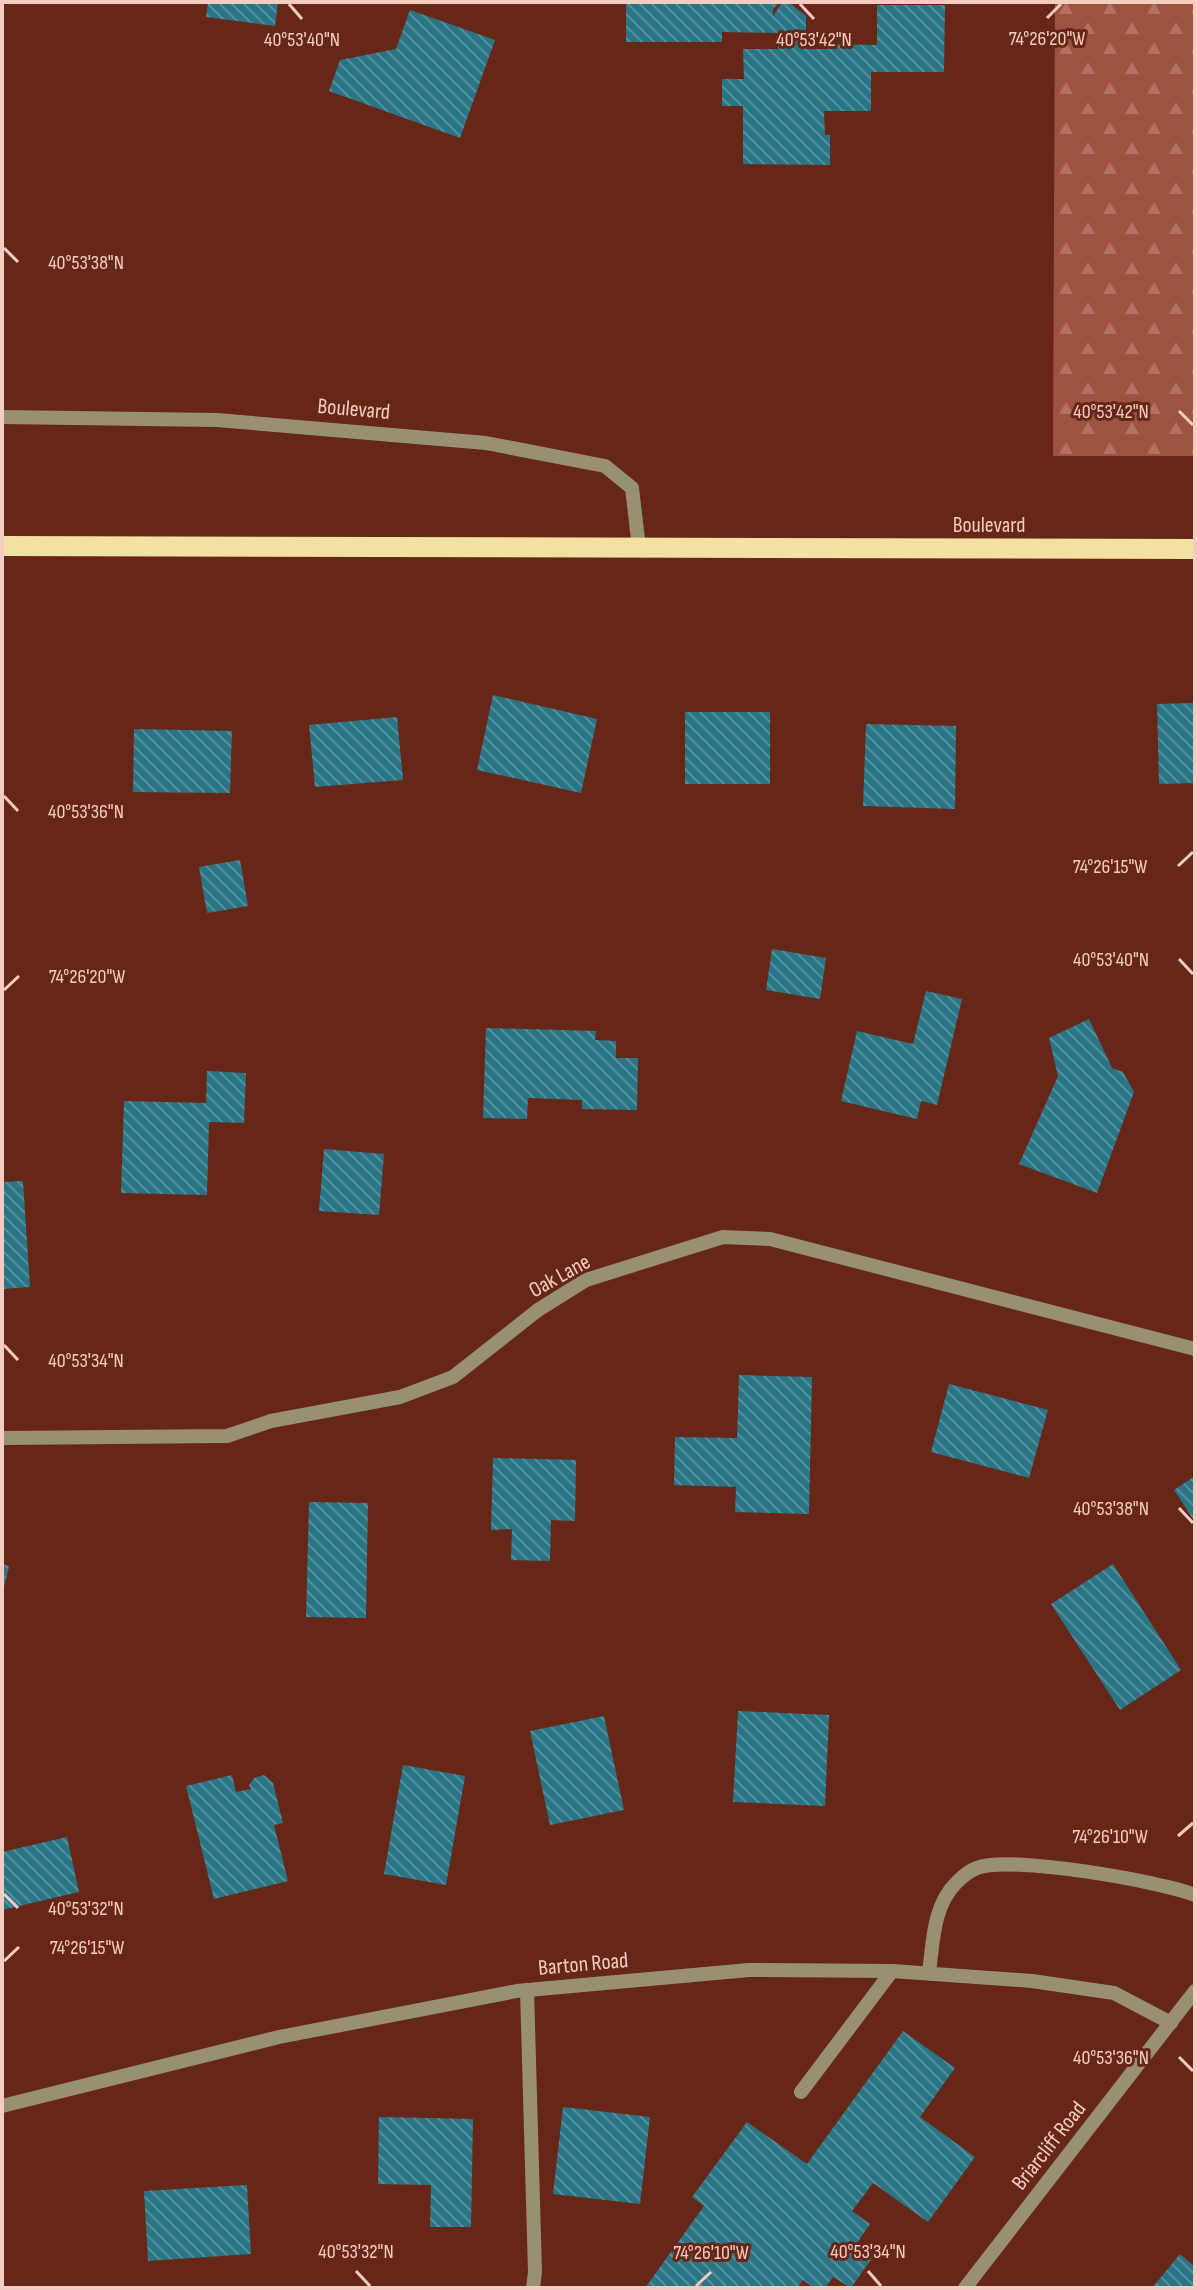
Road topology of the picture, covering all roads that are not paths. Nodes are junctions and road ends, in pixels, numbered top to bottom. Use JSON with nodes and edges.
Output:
{"nodes":[{"id":1,"x":2,"y":417,"type":"edge"},
{"id":2,"x":2,"y":546,"type":"edge"},
{"id":3,"x":639,"y":548,"type":"junction"},
{"id":4,"x":1195,"y":549,"type":"edge"},
{"id":5,"x":1195,"y":1349,"type":"edge"},
{"id":6,"x":2,"y":1438,"type":"edge"},
{"id":7,"x":1195,"y":1895,"type":"edge"},
{"id":8,"x":892,"y":1971,"type":"junction"},
{"id":9,"x":929,"y":1973,"type":"junction"},
{"id":10,"x":527,"y":1990,"type":"junction"},
{"id":11,"x":1195,"y":1991,"type":"edge"},
{"id":12,"x":1171,"y":2023,"type":"junction"},
{"id":13,"x":801,"y":2092,"type":"dead end"},
{"id":14,"x":2,"y":2106,"type":"edge"},
{"id":15,"x":533,"y":2288,"type":"edge"},
{"id":16,"x":965,"y":2288,"type":"edge"}],
"edges":[{"from":1,"to":3,"type":"street","name":"Boulevard"},
{"from":2,"to":3,"type":"main road","name":"Boulevard"},
{"from":3,"to":4,"type":"main road","name":"Boulevard"},
{"from":5,"to":6,"type":"street","name":"Oak Lane"},
{"from":7,"to":9,"type":"street"},
{"from":8,"to":9,"type":"street","name":"Barton Road"},
{"from":8,"to":10,"type":"street","name":"Barton Road"},
{"from":8,"to":13,"type":"street"},
{"from":9,"to":12,"type":"street","name":"Barton Road"},
{"from":10,"to":14,"type":"street","name":"Barton Road"},
{"from":10,"to":15,"type":"street"},
{"from":11,"to":12,"type":"street","name":"Briarcliff Road"},
{"from":12,"to":16,"type":"street","name":"Briarcliff Road"}]}
